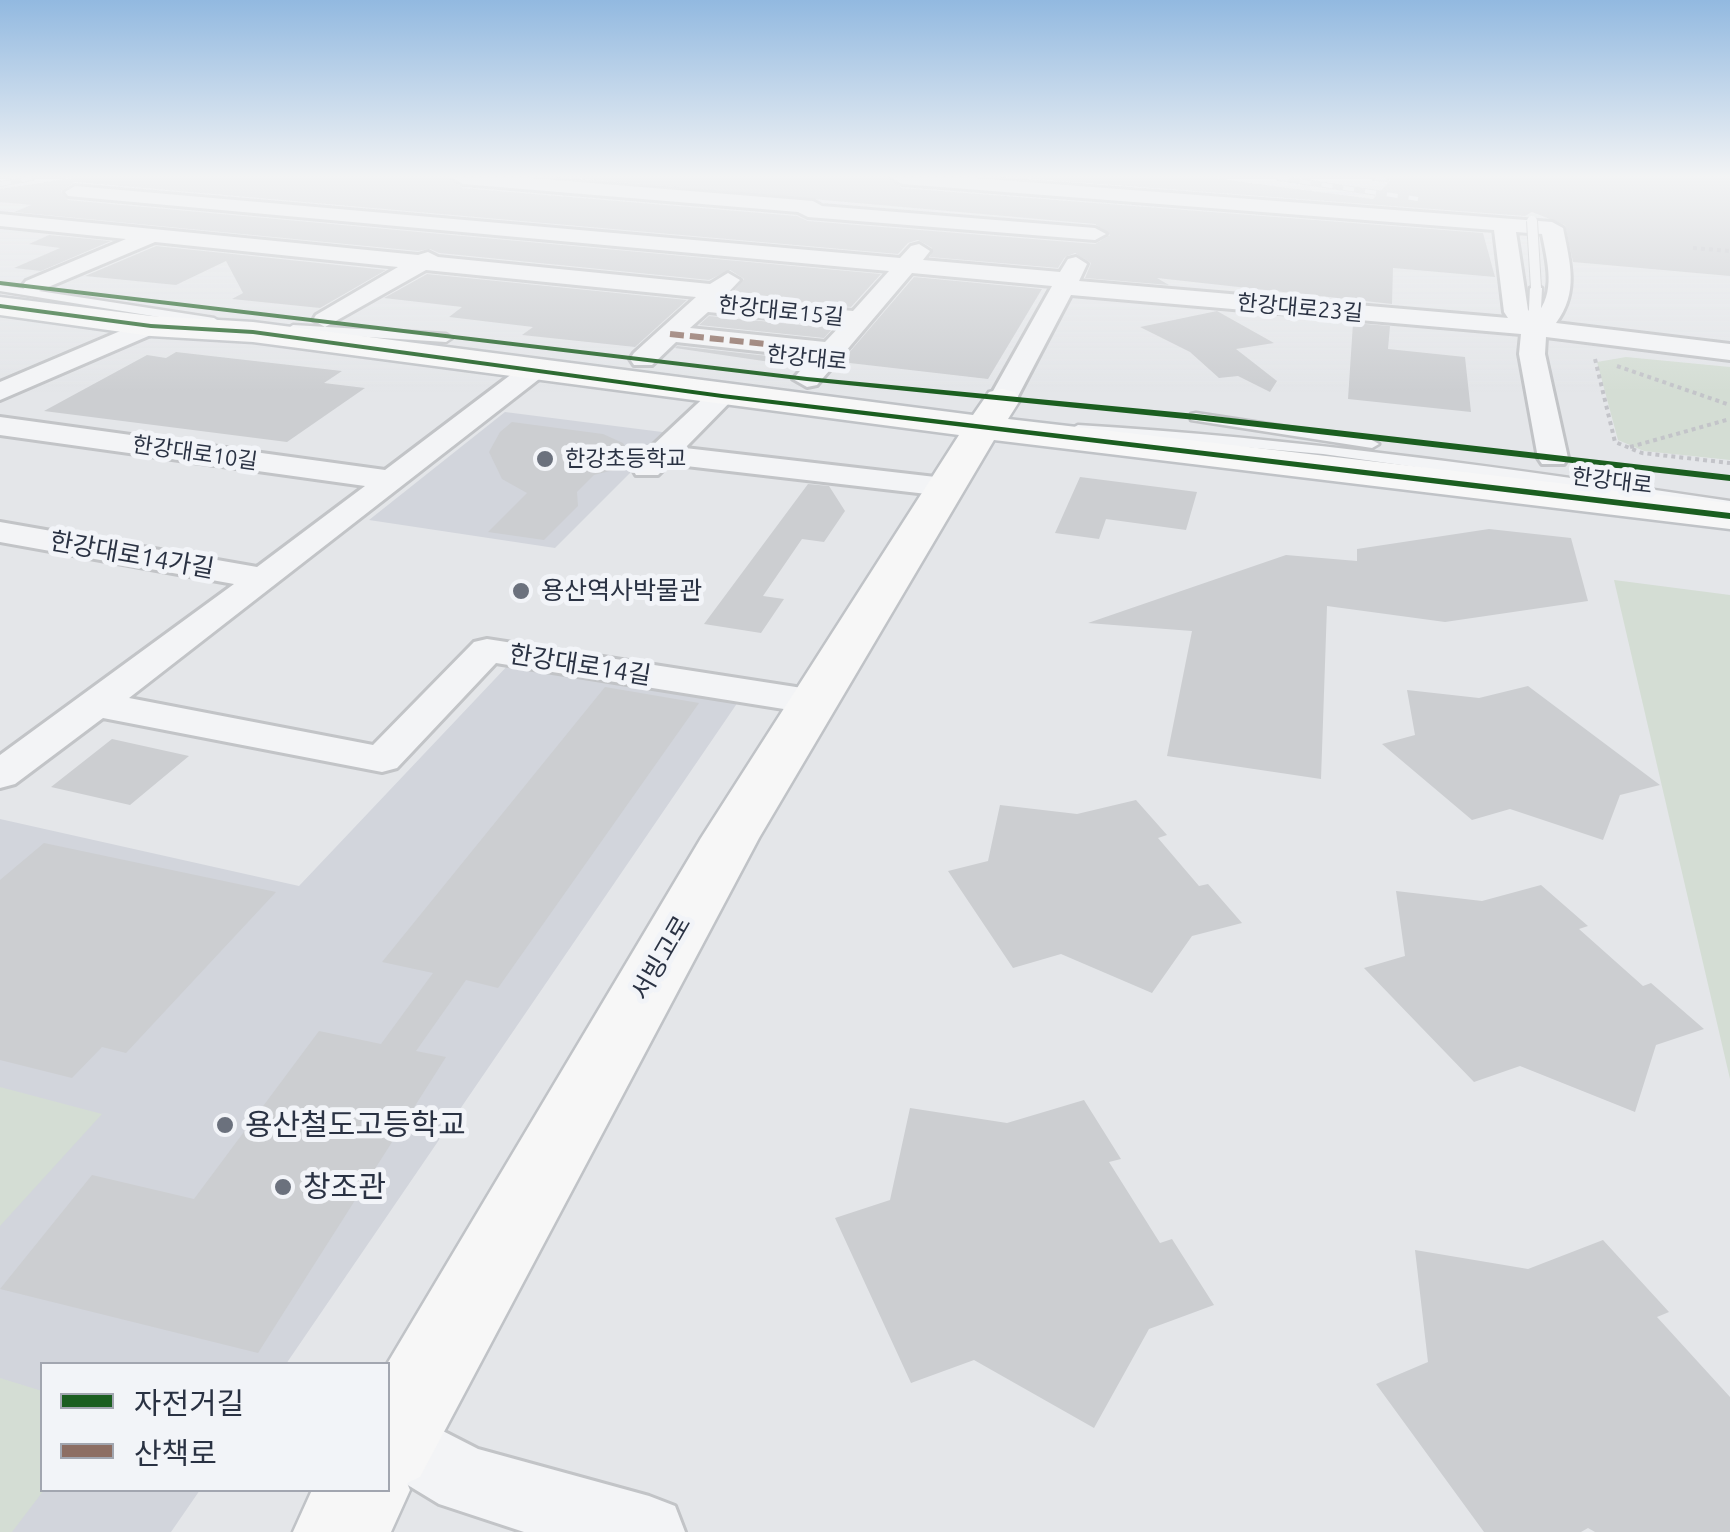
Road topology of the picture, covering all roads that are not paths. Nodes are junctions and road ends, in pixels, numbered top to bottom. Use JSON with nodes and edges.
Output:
{"nodes":[{"id":1,"x":118,"y":249,"type":"edge"},
{"id":2,"x":302,"y":249,"type":"edge"},
{"id":3,"x":443,"y":249,"type":"edge"},
{"id":4,"x":708,"y":249,"type":"edge"},
{"id":5,"x":762,"y":249,"type":"edge"},
{"id":6,"x":920,"y":249,"type":"edge"},
{"id":7,"x":1085,"y":249,"type":"edge"},
{"id":8,"x":1507,"y":249,"type":"edge"},
{"id":9,"x":1534,"y":249,"type":"edge"},
{"id":10,"x":1556,"y":249,"type":"edge"},
{"id":11,"x":756,"y":254,"type":"junction"},
{"id":12,"x":422,"y":262,"type":"junction"},
{"id":13,"x":903,"y":266,"type":"junction"},
{"id":14,"x":1066,"y":284,"type":"junction"},
{"id":15,"x":0,"y":286,"type":"edge"},
{"id":16,"x":34,"y":286,"type":"junction"},
{"id":17,"x":724,"y":289,"type":"junction"},
{"id":18,"x":844,"y":290,"type":"dead end"},
{"id":19,"x":881,"y":294,"type":"junction"},
{"id":20,"x":0,"y":296,"type":"edge"},
{"id":21,"x":0,"y":306,"type":"edge"},
{"id":22,"x":859,"y":319,"type":"junction"},
{"id":23,"x":326,"y":320,"type":"junction"},
{"id":24,"x":151,"y":326,"type":"junction"},
{"id":25,"x":1534,"y":328,"type":"junction"},
{"id":26,"x":253,"y":332,"type":"junction"},
{"id":27,"x":670,"y":334,"type":"junction"},
{"id":28,"x":446,"y":338,"type":"junction"},
{"id":29,"x":1730,"y":341,"type":"edge"},
{"id":30,"x":832,"y":352,"type":"junction"},
{"id":31,"x":1730,"y":352,"type":"edge"},
{"id":32,"x":642,"y":359,"type":"junction"},
{"id":33,"x":534,"y":370,"type":"junction"},
{"id":34,"x":807,"y":379,"type":"junction"},
{"id":35,"x":0,"y":392,"type":"edge"},
{"id":36,"x":722,"y":396,"type":"junction"},
{"id":37,"x":838,"y":408,"type":"junction"},
{"id":38,"x":994,"y":412,"type":"junction"},
{"id":39,"x":1196,"y":417,"type":"junction"},
{"id":40,"x":0,"y":426,"type":"edge"},
{"id":41,"x":1553,"y":458,"type":"junction"},
{"id":42,"x":1730,"y":478,"type":"edge"},
{"id":43,"x":391,"y":480,"type":"junction"},
{"id":44,"x":945,"y":484,"type":"junction"},
{"id":45,"x":1730,"y":498,"type":"edge"},
{"id":46,"x":1730,"y":506,"type":"edge"},
{"id":47,"x":1730,"y":516,"type":"edge"},
{"id":48,"x":0,"y":532,"type":"edge"},
{"id":49,"x":264,"y":579,"type":"junction"},
{"id":50,"x":815,"y":702,"type":"junction"},
{"id":51,"x":95,"y":704,"type":"junction"},
{"id":52,"x":0,"y":775,"type":"edge"},
{"id":53,"x":390,"y":1442,"type":"edge"},
{"id":54,"x":390,"y":1460,"type":"edge"},
{"id":55,"x":362,"y":1492,"type":"edge"},
{"id":56,"x":340,"y":1532,"type":"edge"},
{"id":57,"x":650,"y":1532,"type":"edge"}],
"edges":[{"from":1,"to":16,"type":"street"},
{"from":2,"to":12,"type":"street"},
{"from":3,"to":12,"type":"street"},
{"from":4,"to":11,"type":"street","name":"한강대로23길"},
{"from":5,"to":11,"type":"street","name":"한강대로15길"},
{"from":6,"to":13,"type":"street"},
{"from":7,"to":14,"type":"street"},
{"from":8,"to":25,"type":"street"},
{"from":9,"to":25,"type":"lane","bridge":true},
{"from":10,"to":25,"type":"street"},
{"from":11,"to":13,"type":"street","name":"한강대로23길"},
{"from":11,"to":17,"type":"street","name":"한강대로15길"},
{"from":12,"to":17,"type":"street"},
{"from":12,"to":23,"type":"street"},
{"from":13,"to":14,"type":"street","name":"한강대로23길"},
{"from":13,"to":19,"type":"street"},
{"from":14,"to":25,"type":"street","name":"한강대로23길"},
{"from":14,"to":38,"type":"street"},
{"from":15,"to":16,"type":"main road","name":"한강대로"},
{"from":15,"to":28,"type":"lane"},
{"from":16,"to":23,"type":"main road","name":"한강대로"},
{"from":17,"to":22,"type":"street","name":"한강대로15길"},
{"from":17,"to":27,"type":"street","name":"한강대로15길"},
{"from":18,"to":19,"type":"street","name":"한강대로15길"},
{"from":19,"to":22,"type":"street"},
{"from":20,"to":26,"type":"lane"},
{"from":21,"to":24,"type":"main road","name":"한강대로"},
{"from":22,"to":30,"type":"street"},
{"from":23,"to":28,"type":"main road","name":"한강대로"},
{"from":24,"to":26,"type":"main road","name":"한강대로"},
{"from":24,"to":35,"type":"street"},
{"from":25,"to":29,"type":"street","name":"한강대로23길"},
{"from":25,"to":31,"type":"street","name":"한강대로23길"},
{"from":25,"to":41,"type":"street"},
{"from":26,"to":33,"type":"main road","name":"한강대로"},
{"from":27,"to":30,"type":"street","name":"한강대로15길"},
{"from":27,"to":32,"type":"street","name":"한강대로15길"},
{"from":28,"to":32,"type":"main road","name":"한강대로"},
{"from":30,"to":34,"type":"street"},
{"from":32,"to":34,"type":"main road","name":"한강대로"},
{"from":33,"to":36,"type":"main road","name":"한강대로"},
{"from":33,"to":43,"type":"street"},
{"from":34,"to":38,"type":"main road","name":"한강대로"},
{"from":36,"to":37,"type":"main road","name":"한강대로"},
{"from":36,"to":44,"type":"street"},
{"from":37,"to":38,"type":"main road","name":"한강대로"},
{"from":37,"to":44,"type":"main road"},
{"from":38,"to":39,"type":"main road","name":"한강대로"},
{"from":38,"to":44,"type":"main road","name":"서빙고로"},
{"from":38,"to":46,"type":"lane"},
{"from":38,"to":47,"type":"main road","name":"한강대로"},
{"from":39,"to":41,"type":"main road","name":"한강대로"},
{"from":39,"to":45,"type":"lane"},
{"from":40,"to":43,"type":"street","name":"한강대로10길"},
{"from":41,"to":42,"type":"main road","name":"한강대로"},
{"from":43,"to":49,"type":"street"},
{"from":44,"to":50,"type":"main road","name":"서빙고로"},
{"from":48,"to":49,"type":"street","name":"한강대로14가길"},
{"from":49,"to":51,"type":"street"},
{"from":50,"to":51,"type":"street","name":"한강대로14길"},
{"from":50,"to":53,"type":"main road","name":"서빙고로"},
{"from":51,"to":52,"type":"street"},
{"from":54,"to":57,"type":"street"},
{"from":55,"to":56,"type":"main road","name":"서빙고로"}]}
